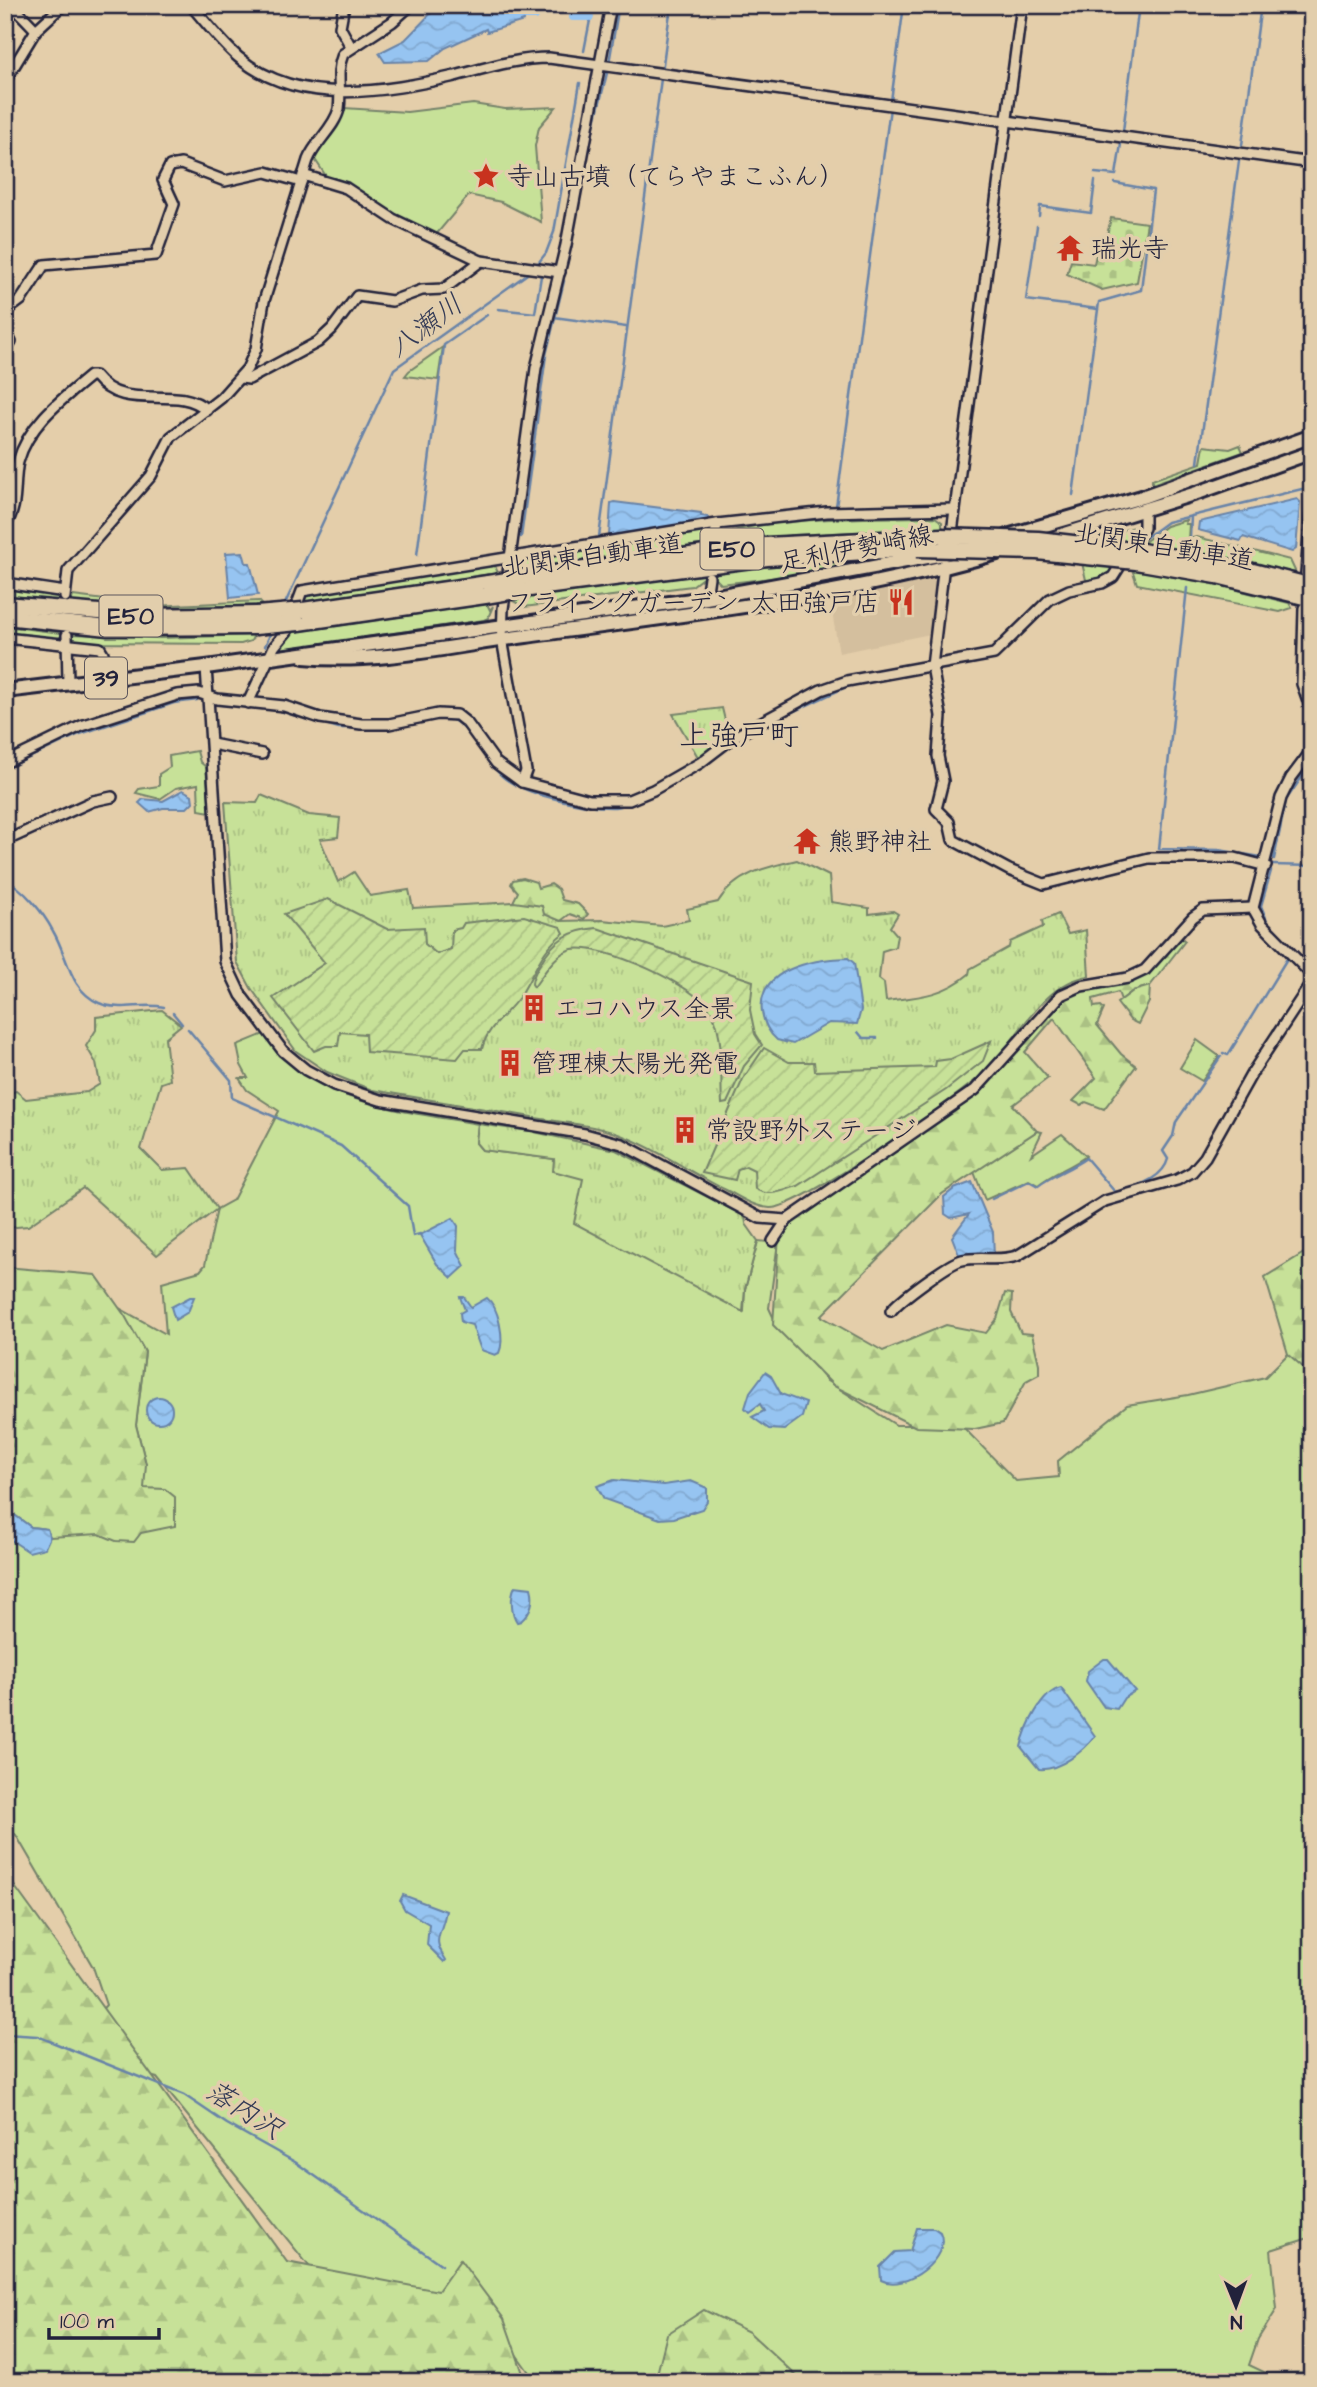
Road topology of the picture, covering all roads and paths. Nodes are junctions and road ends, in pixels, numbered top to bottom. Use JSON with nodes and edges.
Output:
{"nodes":[{"id":1,"x":12,"y":5,"type":"edge"},
{"id":2,"x":63,"y":5,"type":"edge"},
{"id":3,"x":191,"y":5,"type":"edge"},
{"id":4,"x":344,"y":5,"type":"edge"},
{"id":5,"x":411,"y":5,"type":"edge"},
{"id":6,"x":611,"y":5,"type":"edge"},
{"id":7,"x":1022,"y":5,"type":"edge"},
{"id":8,"x":36,"y":30,"type":"junction"},
{"id":9,"x":351,"y":47,"type":"junction"},
{"id":10,"x":600,"y":66,"type":"junction"},
{"id":11,"x":5,"y":81,"type":"edge"},
{"id":12,"x":340,"y":92,"type":"junction"},
{"id":13,"x":1007,"y":122,"type":"junction"},
{"id":14,"x":1312,"y":163,"type":"edge"},
{"id":15,"x":302,"y":178,"type":"junction"},
{"id":16,"x":481,"y":261,"type":"junction"},
{"id":17,"x":560,"y":272,"type":"junction"},
{"id":18,"x":5,"y":312,"type":"edge"},
{"id":19,"x":5,"y":332,"type":"edge"},
{"id":20,"x":5,"y":347,"type":"edge"},
{"id":21,"x":241,"y":377,"type":"junction"},
{"id":22,"x":207,"y":410,"type":"junction"},
{"id":23,"x":1312,"y":436,"type":"edge"},
{"id":24,"x":1312,"y":452,"type":"edge"},
{"id":25,"x":1312,"y":499,"type":"edge"},
{"id":26,"x":954,"y":509,"type":"junction"},
{"id":27,"x":1144,"y":511,"type":"junction"},
{"id":28,"x":717,"y":524,"type":"junction"},
{"id":29,"x":5,"y":525,"type":"edge"},
{"id":30,"x":715,"y":536,"type":"dead end"},
{"id":31,"x":947,"y":554,"type":"junction"},
{"id":32,"x":1139,"y":556,"type":"junction"},
{"id":33,"x":509,"y":558,"type":"junction"},
{"id":34,"x":943,"y":567,"type":"junction"},
{"id":35,"x":709,"y":577,"type":"dead end"},
{"id":36,"x":1309,"y":580,"type":"edge"},
{"id":37,"x":5,"y":583,"type":"edge"},
{"id":38,"x":523,"y":584,"type":"junction"},
{"id":39,"x":706,"y":598,"type":"junction"},
{"id":40,"x":5,"y":604,"type":"edge"},
{"id":41,"x":1308,"y":604,"type":"edge"},
{"id":42,"x":5,"y":617,"type":"edge"},
{"id":43,"x":256,"y":620,"type":"junction"},
{"id":44,"x":502,"y":632,"type":"junction"},
{"id":45,"x":5,"y":638,"type":"edge"},
{"id":46,"x":67,"y":640,"type":"junction"},
{"id":47,"x":269,"y":657,"type":"junction"},
{"id":48,"x":932,"y":666,"type":"junction"},
{"id":49,"x":206,"y":667,"type":"junction"},
{"id":50,"x":106,"y":678,"type":"junction"},
{"id":51,"x":68,"y":683,"type":"junction"},
{"id":52,"x":5,"y":691,"type":"edge"},
{"id":53,"x":208,"y":694,"type":"junction"},
{"id":54,"x":248,"y":703,"type":"junction"},
{"id":55,"x":1312,"y":712,"type":"edge"},
{"id":56,"x":212,"y":744,"type":"junction"},
{"id":57,"x":1312,"y":750,"type":"edge"},
{"id":58,"x":262,"y":754,"type":"dead end"},
{"id":59,"x":5,"y":763,"type":"edge"},
{"id":60,"x":522,"y":782,"type":"junction"},
{"id":61,"x":111,"y":797,"type":"dead end"},
{"id":62,"x":5,"y":841,"type":"edge"},
{"id":63,"x":1266,"y":866,"type":"junction"},
{"id":64,"x":1254,"y":908,"type":"junction"},
{"id":65,"x":1312,"y":975,"type":"edge"},
{"id":66,"x":1312,"y":982,"type":"edge"},
{"id":67,"x":787,"y":1220,"type":"junction"},
{"id":68,"x":773,"y":1241,"type":"dead end"},
{"id":69,"x":891,"y":1311,"type":"dead end"}],
"edges":[{"from":1,"to":8,"type":"street"},
{"from":2,"to":8,"type":"street"},
{"from":3,"to":12,"type":"street"},
{"from":4,"to":9,"type":"street"},
{"from":5,"to":9,"type":"street"},
{"from":6,"to":10,"type":"street"},
{"from":7,"to":13,"type":"street"},
{"from":8,"to":11,"type":"street"},
{"from":9,"to":12,"type":"street"},
{"from":10,"to":12,"type":"street"},
{"from":10,"to":13,"type":"street"},
{"from":10,"to":17,"type":"street"},
{"from":12,"to":15,"type":"street"},
{"from":13,"to":14,"type":"street"},
{"from":13,"to":26,"type":"street"},
{"from":15,"to":16,"type":"street"},
{"from":15,"to":18,"type":"street"},
{"from":15,"to":21,"type":"street"},
{"from":16,"to":17,"type":"street"},
{"from":16,"to":21,"type":"street"},
{"from":17,"to":33,"type":"street"},
{"from":19,"to":20,"type":"street"},
{"from":21,"to":22,"type":"street"},
{"from":22,"to":29,"type":"street"},
{"from":22,"to":37,"type":"street"},
{"from":23,"to":31,"type":"main road","name":"足利伊勢崎線","number":"39"},
{"from":24,"to":27,"type":"main road","name":"足利伊勢崎線","number":"39"},
{"from":25,"to":36,"type":"street"},
{"from":26,"to":28,"type":"street"},
{"from":26,"to":31,"type":"street"},
{"from":27,"to":34,"type":"main road","name":"足利伊勢崎線","number":"39"},
{"from":27,"to":48,"type":"street"},
{"from":28,"to":30,"type":"street"},
{"from":28,"to":33,"type":"street"},
{"from":31,"to":34,"type":"street"},
{"from":31,"to":39,"type":"main road","name":"足利伊勢崎線","number":"39"},
{"from":32,"to":36,"type":"highway","name":"北関東自動車道","number":"E50"},
{"from":32,"to":38,"type":"highway","name":"北関東自動車道","number":"E50","bridge":true},
{"from":32,"to":38,"type":"highway","name":"北関東自動車道","number":"E50","bridge":true},
{"from":32,"to":41,"type":"highway","name":"北関東自動車道","number":"E50"},
{"from":33,"to":44,"type":"street"},
{"from":33,"to":47,"type":"street"},
{"from":34,"to":44,"type":"main road","name":"足利伊勢崎線","number":"39"},
{"from":34,"to":48,"type":"street"},
{"from":35,"to":39,"type":"street"},
{"from":38,"to":43,"type":"highway","name":"北関東自動車道","number":"E50","bridge":true},
{"from":39,"to":44,"type":"main road","name":"足利伊勢崎線","number":"39"},
{"from":40,"to":43,"type":"highway","name":"北関東自動車道","number":"E50"},
{"from":41,"to":55,"type":"street"},
{"from":42,"to":43,"type":"highway","name":"北関東自動車道","number":"E50"},
{"from":44,"to":47,"type":"main road","name":"足利伊勢崎線","number":"39"},
{"from":44,"to":60,"type":"street"},
{"from":45,"to":46,"type":"street"},
{"from":46,"to":50,"type":"street"},
{"from":46,"to":51,"type":"street"},
{"from":47,"to":49,"type":"main road","name":"足利伊勢崎線","number":"39"},
{"from":47,"to":54,"type":"street"},
{"from":48,"to":60,"type":"street"},
{"from":48,"to":63,"type":"street"},
{"from":49,"to":50,"type":"main road","name":"足利伊勢崎線","number":"39"},
{"from":49,"to":53,"type":"street"},
{"from":50,"to":51,"type":"main road","name":"足利伊勢崎線","number":"39"},
{"from":51,"to":52,"type":"main road","name":"足利伊勢崎線","number":"39"},
{"from":53,"to":54,"type":"street"},
{"from":53,"to":56,"type":"street"},
{"from":53,"to":59,"type":"street"},
{"from":54,"to":60,"type":"street"},
{"from":56,"to":58,"type":"street"},
{"from":56,"to":67,"type":"street"},
{"from":57,"to":63,"type":"street"},
{"from":61,"to":62,"type":"street"},
{"from":63,"to":64,"type":"street"},
{"from":64,"to":65,"type":"street"},
{"from":64,"to":67,"type":"street"},
{"from":66,"to":69,"type":"street"},
{"from":67,"to":68,"type":"street"}]}
